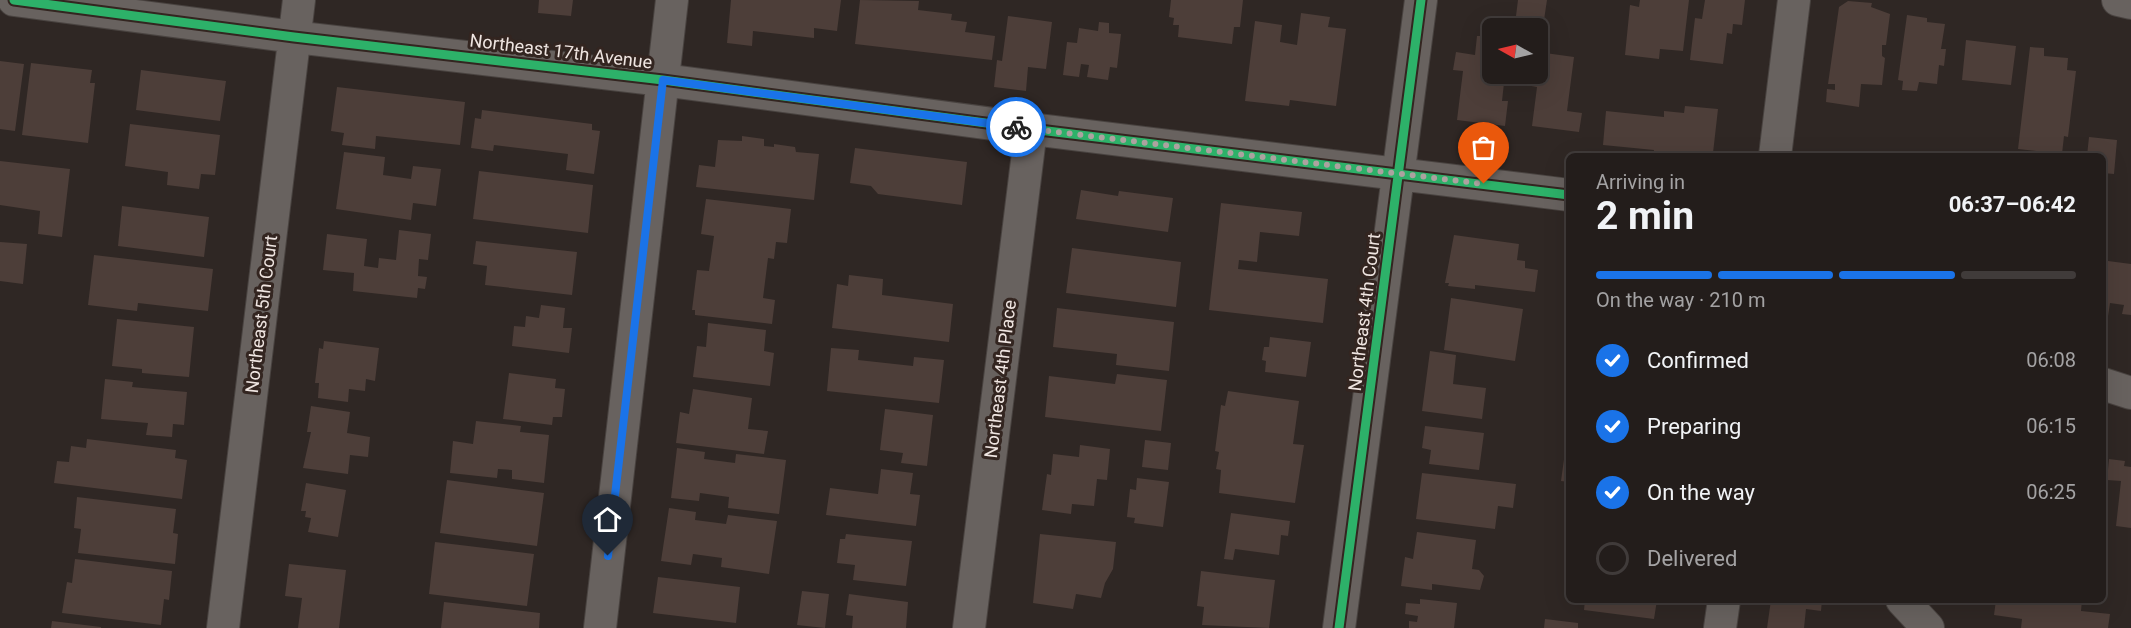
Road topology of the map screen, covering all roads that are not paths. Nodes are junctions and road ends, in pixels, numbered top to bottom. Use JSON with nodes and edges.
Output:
{"nodes":[{"id":1,"x":14,"y":0,"type":"edge"},
{"id":2,"x":299,"y":0,"type":"edge"},
{"id":3,"x":672,"y":0,"type":"edge"},
{"id":4,"x":1421,"y":0,"type":"edge"},
{"id":5,"x":1794,"y":0,"type":"edge"},
{"id":6,"x":2118,"y":0,"type":"edge"},
{"id":7,"x":2131,"y":3,"type":"edge"},
{"id":8,"x":294,"y":37,"type":"junction"},
{"id":9,"x":663,"y":80,"type":"junction"},
{"id":10,"x":1031,"y":129,"type":"junction"},
{"id":11,"x":1775,"y":153,"type":"edge"},
{"id":12,"x":1398,"y":173,"type":"junction"},
{"id":13,"x":1566,"y":195,"type":"edge"},
{"id":14,"x":2106,"y":385,"type":"edge"},
{"id":15,"x":2131,"y":393,"type":"edge"},
{"id":16,"x":1724,"y":603,"type":"edge"},
{"id":17,"x":1905,"y":603,"type":"edge"},
{"id":18,"x":223,"y":628,"type":"edge"},
{"id":19,"x":600,"y":628,"type":"edge"},
{"id":20,"x":969,"y":628,"type":"edge"},
{"id":21,"x":1339,"y":628,"type":"edge"},
{"id":22,"x":1720,"y":628,"type":"edge"},
{"id":23,"x":1928,"y":628,"type":"edge"}],
"edges":[{"from":1,"to":8,"type":"street","name":"Northeast 17th Avenue"},
{"from":2,"to":8,"type":"street","name":"Northeast 5th Court"},
{"from":3,"to":9,"type":"street"},
{"from":4,"to":12,"type":"street","name":"Northeast 4th Court"},
{"from":5,"to":11,"type":"street"},
{"from":6,"to":7,"type":"street"},
{"from":8,"to":9,"type":"street","name":"Northeast 17th Avenue"},
{"from":8,"to":18,"type":"street","name":"Northeast 5th Court"},
{"from":9,"to":10,"type":"street","name":"Northeast 17th Avenue"},
{"from":9,"to":19,"type":"street"},
{"from":10,"to":12,"type":"street","name":"Northeast 17th Avenue"},
{"from":10,"to":20,"type":"street","name":"Northeast 4th Place"},
{"from":12,"to":13,"type":"street","name":"Northeast 17th Avenue"},
{"from":12,"to":21,"type":"street","name":"Northeast 4th Court"},
{"from":14,"to":15,"type":"street"},
{"from":16,"to":22,"type":"street"},
{"from":17,"to":23,"type":"street"}]}
